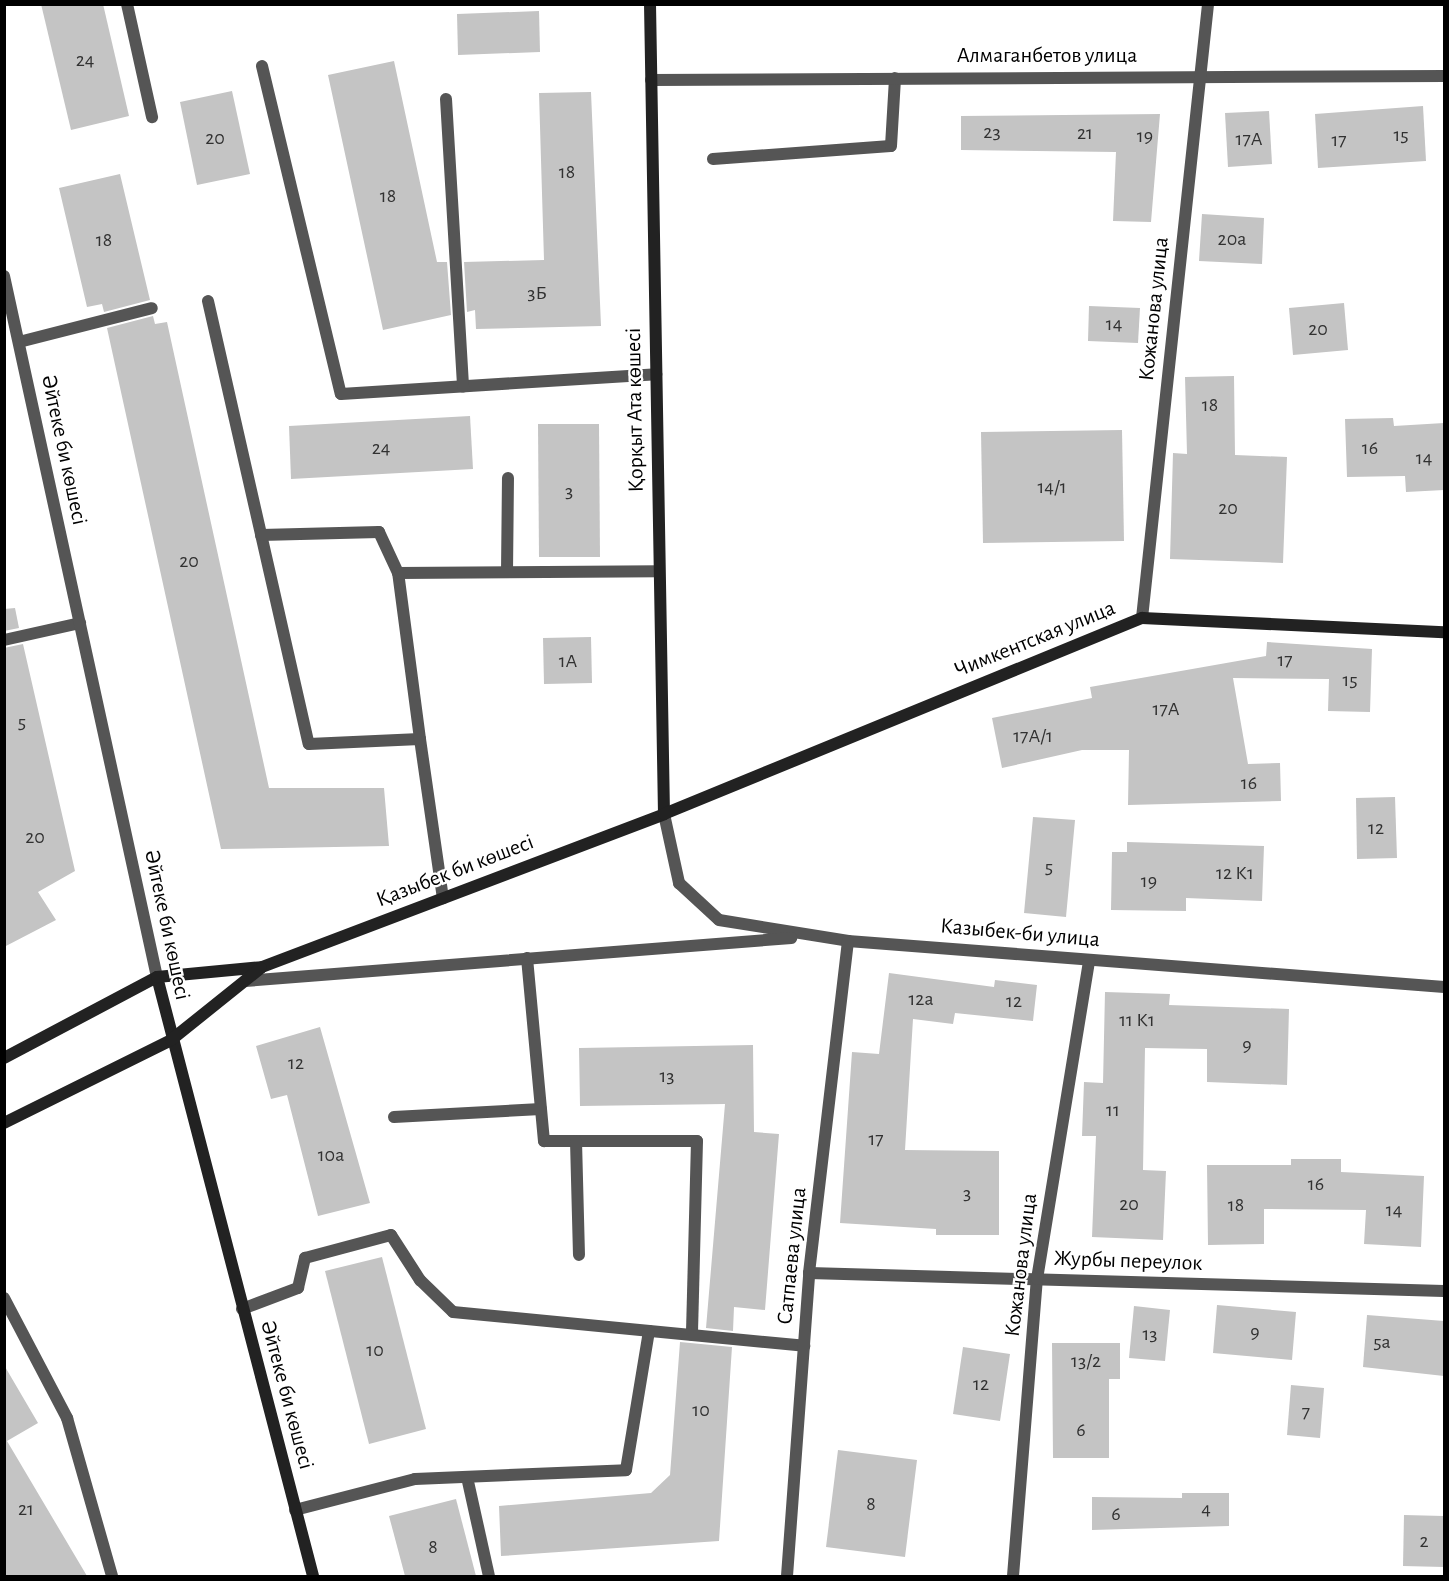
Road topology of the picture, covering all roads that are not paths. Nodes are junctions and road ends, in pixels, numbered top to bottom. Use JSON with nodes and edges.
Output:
{"nodes":[{"id":1,"x":127,"y":4,"type":"edge"},
{"id":2,"x":650,"y":4,"type":"edge"},
{"id":3,"x":1208,"y":4,"type":"edge"},
{"id":4,"x":262,"y":66,"type":"dead end"},
{"id":5,"x":1199,"y":75,"type":"junction"},
{"id":6,"x":1444,"y":76,"type":"edge"},
{"id":7,"x":895,"y":78,"type":"junction"},
{"id":8,"x":651,"y":80,"type":"junction"},
{"id":9,"x":446,"y":99,"type":"dead end"},
{"id":10,"x":152,"y":117,"type":"dead end"},
{"id":11,"x":713,"y":159,"type":"dead end"},
{"id":12,"x":4,"y":276,"type":"edge"},
{"id":13,"x":7,"y":301,"type":"edge"},
{"id":14,"x":208,"y":301,"type":"dead end"},
{"id":15,"x":152,"y":308,"type":"dead end"},
{"id":16,"x":19,"y":342,"type":"junction"},
{"id":17,"x":656,"y":374,"type":"junction"},
{"id":18,"x":463,"y":386,"type":"junction"},
{"id":19,"x":508,"y":478,"type":"dead end"},
{"id":20,"x":261,"y":535,"type":"junction"},
{"id":21,"x":659,"y":571,"type":"junction"},
{"id":22,"x":507,"y":572,"type":"junction"},
{"id":23,"x":398,"y":573,"type":"junction"},
{"id":24,"x":1142,"y":618,"type":"junction"},
{"id":25,"x":80,"y":623,"type":"junction"},
{"id":26,"x":1444,"y":632,"type":"edge"},
{"id":27,"x":4,"y":640,"type":"edge"},
{"id":28,"x":420,"y":740,"type":"junction"},
{"id":29,"x":663,"y":814,"type":"junction"},
{"id":30,"x":443,"y":898,"type":"junction"},
{"id":31,"x":808,"y":936,"type":"junction"},
{"id":32,"x":848,"y":941,"type":"junction"},
{"id":33,"x":527,"y":958,"type":"junction"},
{"id":34,"x":1089,"y":960,"type":"junction"},
{"id":35,"x":262,"y":967,"type":"junction"},
{"id":36,"x":157,"y":977,"type":"junction"},
{"id":37,"x":245,"y":981,"type":"junction"},
{"id":38,"x":1444,"y":987,"type":"edge"},
{"id":39,"x":171,"y":1040,"type":"junction"},
{"id":40,"x":4,"y":1058,"type":"edge"},
{"id":41,"x":541,"y":1109,"type":"junction"},
{"id":42,"x":394,"y":1117,"type":"dead end"},
{"id":43,"x":4,"y":1123,"type":"edge"},
{"id":44,"x":576,"y":1141,"type":"junction"},
{"id":45,"x":579,"y":1255,"type":"dead end"},
{"id":46,"x":809,"y":1273,"type":"junction"},
{"id":47,"x":1037,"y":1279,"type":"junction"},
{"id":48,"x":1444,"y":1291,"type":"edge"},
{"id":49,"x":4,"y":1298,"type":"edge"},
{"id":50,"x":242,"y":1309,"type":"junction"},
{"id":51,"x":649,"y":1331,"type":"junction"},
{"id":52,"x":692,"y":1335,"type":"junction"},
{"id":53,"x":804,"y":1346,"type":"junction"},
{"id":54,"x":467,"y":1477,"type":"junction"},
{"id":55,"x":295,"y":1510,"type":"junction"},
{"id":56,"x":111,"y":1576,"type":"edge"},
{"id":57,"x":313,"y":1576,"type":"edge"},
{"id":58,"x":489,"y":1576,"type":"edge"},
{"id":59,"x":787,"y":1576,"type":"edge"},
{"id":60,"x":1013,"y":1576,"type":"edge"}],
"edges":[{"from":1,"to":10,"type":"street"},
{"from":2,"to":8,"type":"street","name":"Қорқыт Ата көшесі"},
{"from":3,"to":5,"type":"street","name":"Кожанова улица"},
{"from":4,"to":18,"type":"street"},
{"from":5,"to":6,"type":"street","name":"Алмаганбетов улица"},
{"from":5,"to":7,"type":"street","name":"Алмаганбетов улица"},
{"from":5,"to":24,"type":"street","name":"Кожанова улица"},
{"from":7,"to":8,"type":"street","name":"Алмаганбетов улица"},
{"from":7,"to":11,"type":"street"},
{"from":8,"to":17,"type":"street","name":"Қорқыт Ата көшесі"},
{"from":9,"to":18,"type":"street"},
{"from":12,"to":13,"type":"street","name":"Әйтеке би көшесі"},
{"from":13,"to":16,"type":"street","name":"Әйтеке би көшесі"},
{"from":14,"to":20,"type":"street"},
{"from":15,"to":16,"type":"street"},
{"from":16,"to":25,"type":"street","name":"Әйтеке би көшесі"},
{"from":17,"to":18,"type":"street"},
{"from":17,"to":21,"type":"street","name":"Қорқыт Ата көшесі"},
{"from":19,"to":22,"type":"street"},
{"from":20,"to":23,"type":"street"},
{"from":20,"to":28,"type":"street"},
{"from":21,"to":22,"type":"street"},
{"from":21,"to":29,"type":"street","name":"Қорқыт Ата көшесі"},
{"from":22,"to":23,"type":"street"},
{"from":23,"to":28,"type":"street"},
{"from":24,"to":26,"type":"street","name":"Чимкентская улица"},
{"from":24,"to":29,"type":"street","name":"Чимкентская улица"},
{"from":25,"to":27,"type":"street"},
{"from":25,"to":36,"type":"street","name":"Әйтеке би көшесі"},
{"from":28,"to":30,"type":"street"},
{"from":29,"to":30,"type":"street","name":"Қазыбек би көшесі"},
{"from":29,"to":31,"type":"street","name":"Казыбек-би улица"},
{"from":30,"to":35,"type":"street","name":"Қазыбек би көшесі"},
{"from":31,"to":32,"type":"street","name":"Казыбек-би улица"},
{"from":31,"to":33,"type":"street"},
{"from":32,"to":34,"type":"street","name":"Казыбек-би улица"},
{"from":32,"to":46,"type":"street","name":"Сатпаева улица"},
{"from":33,"to":37,"type":"street"},
{"from":33,"to":41,"type":"street"},
{"from":34,"to":38,"type":"street","name":"Казыбек-би улица"},
{"from":34,"to":47,"type":"street","name":"Кожанова улица"},
{"from":35,"to":36,"type":"street","name":"Қазыбек би көшесі"},
{"from":35,"to":37,"type":"street","name":"Қазыбек би көшесі"},
{"from":36,"to":39,"type":"street","name":"Әйтеке би көшесі"},
{"from":36,"to":40,"type":"street","name":"Қазыбек би көшесі"},
{"from":37,"to":39,"type":"street","name":"Қазыбек би көшесі"},
{"from":39,"to":43,"type":"street","name":"Қазыбек би көшесі"},
{"from":39,"to":50,"type":"street","name":"Әйтеке би көшесі"},
{"from":41,"to":42,"type":"street"},
{"from":41,"to":44,"type":"street"},
{"from":44,"to":45,"type":"street"},
{"from":44,"to":52,"type":"street"},
{"from":46,"to":47,"type":"street","name":"Журбы переулок"},
{"from":46,"to":53,"type":"street","name":"Сатпаева улица"},
{"from":47,"to":48,"type":"street","name":"Журбы переулок"},
{"from":47,"to":60,"type":"street","name":"Кожанова улица"},
{"from":49,"to":56,"type":"street"},
{"from":50,"to":51,"type":"street"},
{"from":50,"to":55,"type":"street","name":"Әйтеке би көшесі"},
{"from":51,"to":52,"type":"street"},
{"from":51,"to":54,"type":"street"},
{"from":52,"to":53,"type":"street"},
{"from":53,"to":59,"type":"street","name":"Сатпаева улица"},
{"from":54,"to":55,"type":"street"},
{"from":54,"to":58,"type":"street"},
{"from":55,"to":57,"type":"street","name":"Әйтеке би көшесі"}]}
